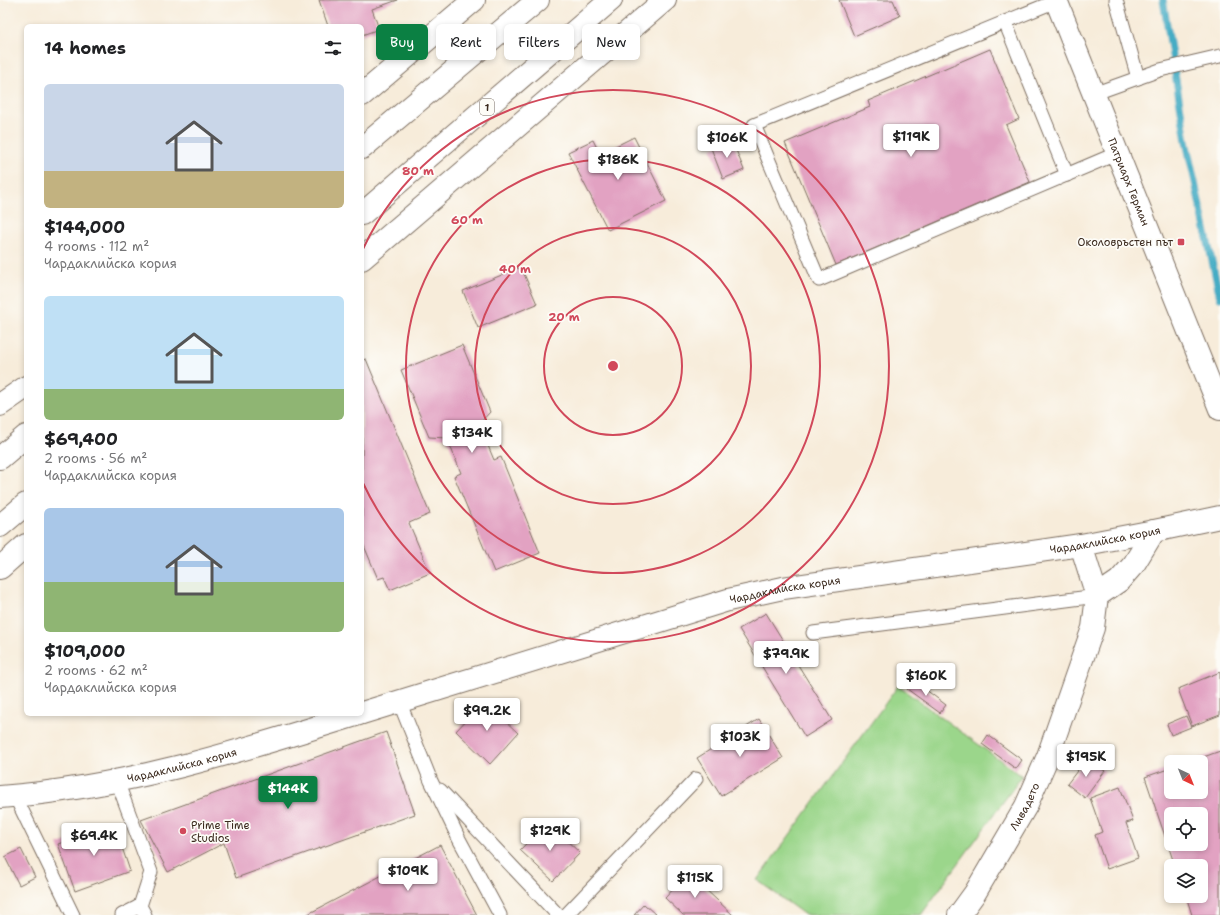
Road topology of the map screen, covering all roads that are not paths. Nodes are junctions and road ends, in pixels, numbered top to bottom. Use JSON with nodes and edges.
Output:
{"nodes":[{"id":1,"x":474,"y":0,"type":"edge"},
{"id":2,"x":538,"y":0,"type":"edge"},
{"id":3,"x":612,"y":0,"type":"edge"},
{"id":4,"x":665,"y":0,"type":"edge"},
{"id":5,"x":1056,"y":0,"type":"edge"},
{"id":6,"x":1116,"y":0,"type":"edge"},
{"id":7,"x":1005,"y":22,"type":"junction"},
{"id":8,"x":1220,"y":56,"type":"edge"},
{"id":9,"x":1138,"y":78,"type":"junction"},
{"id":10,"x":364,"y":94,"type":"edge"},
{"id":11,"x":1093,"y":94,"type":"junction"},
{"id":12,"x":364,"y":146,"type":"edge"},
{"id":13,"x":1118,"y":153,"type":"junction"},
{"id":14,"x":1067,"y":175,"type":"junction"},
{"id":15,"x":364,"y":213,"type":"edge"},
{"id":16,"x":364,"y":257,"type":"edge"},
{"id":17,"x":24,"y":384,"type":"edge"},
{"id":18,"x":24,"y":387,"type":"edge"},
{"id":19,"x":0,"y":404,"type":"edge"},
{"id":20,"x":1220,"y":409,"type":"edge"},
{"id":21,"x":24,"y":438,"type":"edge"},
{"id":22,"x":0,"y":458,"type":"edge"},
{"id":23,"x":24,"y":506,"type":"edge"},
{"id":24,"x":1220,"y":517,"type":"edge"},
{"id":25,"x":0,"y":526,"type":"edge"},
{"id":26,"x":1154,"y":531,"type":"junction"},
{"id":27,"x":1081,"y":545,"type":"junction"},
{"id":28,"x":24,"y":548,"type":"edge"},
{"id":29,"x":1,"y":567,"type":"edge"},
{"id":30,"x":1097,"y":596,"type":"junction"},
{"id":31,"x":813,"y":633,"type":"dead end"},
{"id":32,"x":400,"y":701,"type":"junction"},
{"id":33,"x":364,"y":712,"type":"edge"},
{"id":34,"x":352,"y":716,"type":"edge"},
{"id":35,"x":696,"y":779,"type":"dead end"},
{"id":36,"x":117,"y":781,"type":"junction"},
{"id":37,"x":431,"y":781,"type":"junction"},
{"id":38,"x":8,"y":796,"type":"edge"},
{"id":39,"x":142,"y":910,"type":"edge"},
{"id":40,"x":73,"y":915,"type":"edge"},
{"id":41,"x":122,"y":915,"type":"edge"},
{"id":42,"x":500,"y":915,"type":"edge"},
{"id":43,"x":558,"y":915,"type":"edge"},
{"id":44,"x":566,"y":915,"type":"edge"},
{"id":45,"x":960,"y":915,"type":"edge"}],
"edges":[{"from":1,"to":10,"type":"main road"},
{"from":2,"to":12,"type":"main road"},
{"from":3,"to":15,"type":"main road","number":"1"},
{"from":4,"to":16,"type":"main road"},
{"from":5,"to":7,"type":"lane"},
{"from":5,"to":11,"type":"main road","name":"Патриарх Герман"},
{"from":6,"to":9,"type":"lane"},
{"from":7,"to":14,"type":"lane"},
{"from":7,"to":14,"type":"lane"},
{"from":8,"to":9,"type":"lane"},
{"from":9,"to":11,"type":"lane"},
{"from":11,"to":13,"type":"main road","name":"Патриарх Герман"},
{"from":13,"to":14,"type":"lane"},
{"from":13,"to":20,"type":"main road","name":"Патриарх Герман"},
{"from":17,"to":19,"type":"main road"},
{"from":18,"to":19,"type":"main road"},
{"from":21,"to":22,"type":"main road"},
{"from":23,"to":25,"type":"main road"},
{"from":24,"to":26,"type":"main road","name":"Чардаклийска кория"},
{"from":26,"to":27,"type":"main road","name":"Чардаклийска кория"},
{"from":26,"to":30,"type":"main road"},
{"from":27,"to":30,"type":"main road","name":"Ливадето"},
{"from":27,"to":32,"type":"main road","name":"Чардаклийска кория"},
{"from":28,"to":29,"type":"main road"},
{"from":30,"to":31,"type":"lane"},
{"from":30,"to":45,"type":"main road","name":"Ливадето"},
{"from":32,"to":33,"type":"main road","name":"Чардаклийска кория"},
{"from":32,"to":37,"type":"lane"},
{"from":34,"to":36,"type":"main road","name":"Чардаклийска кория"},
{"from":35,"to":44,"type":"lane"},
{"from":36,"to":38,"type":"main road","name":"Чардаклийска кория"},
{"from":36,"to":39,"type":"lane"},
{"from":37,"to":42,"type":"lane"},
{"from":37,"to":43,"type":"lane"},
{"from":38,"to":40,"type":"lane"},
{"from":39,"to":41,"type":"lane"}]}
